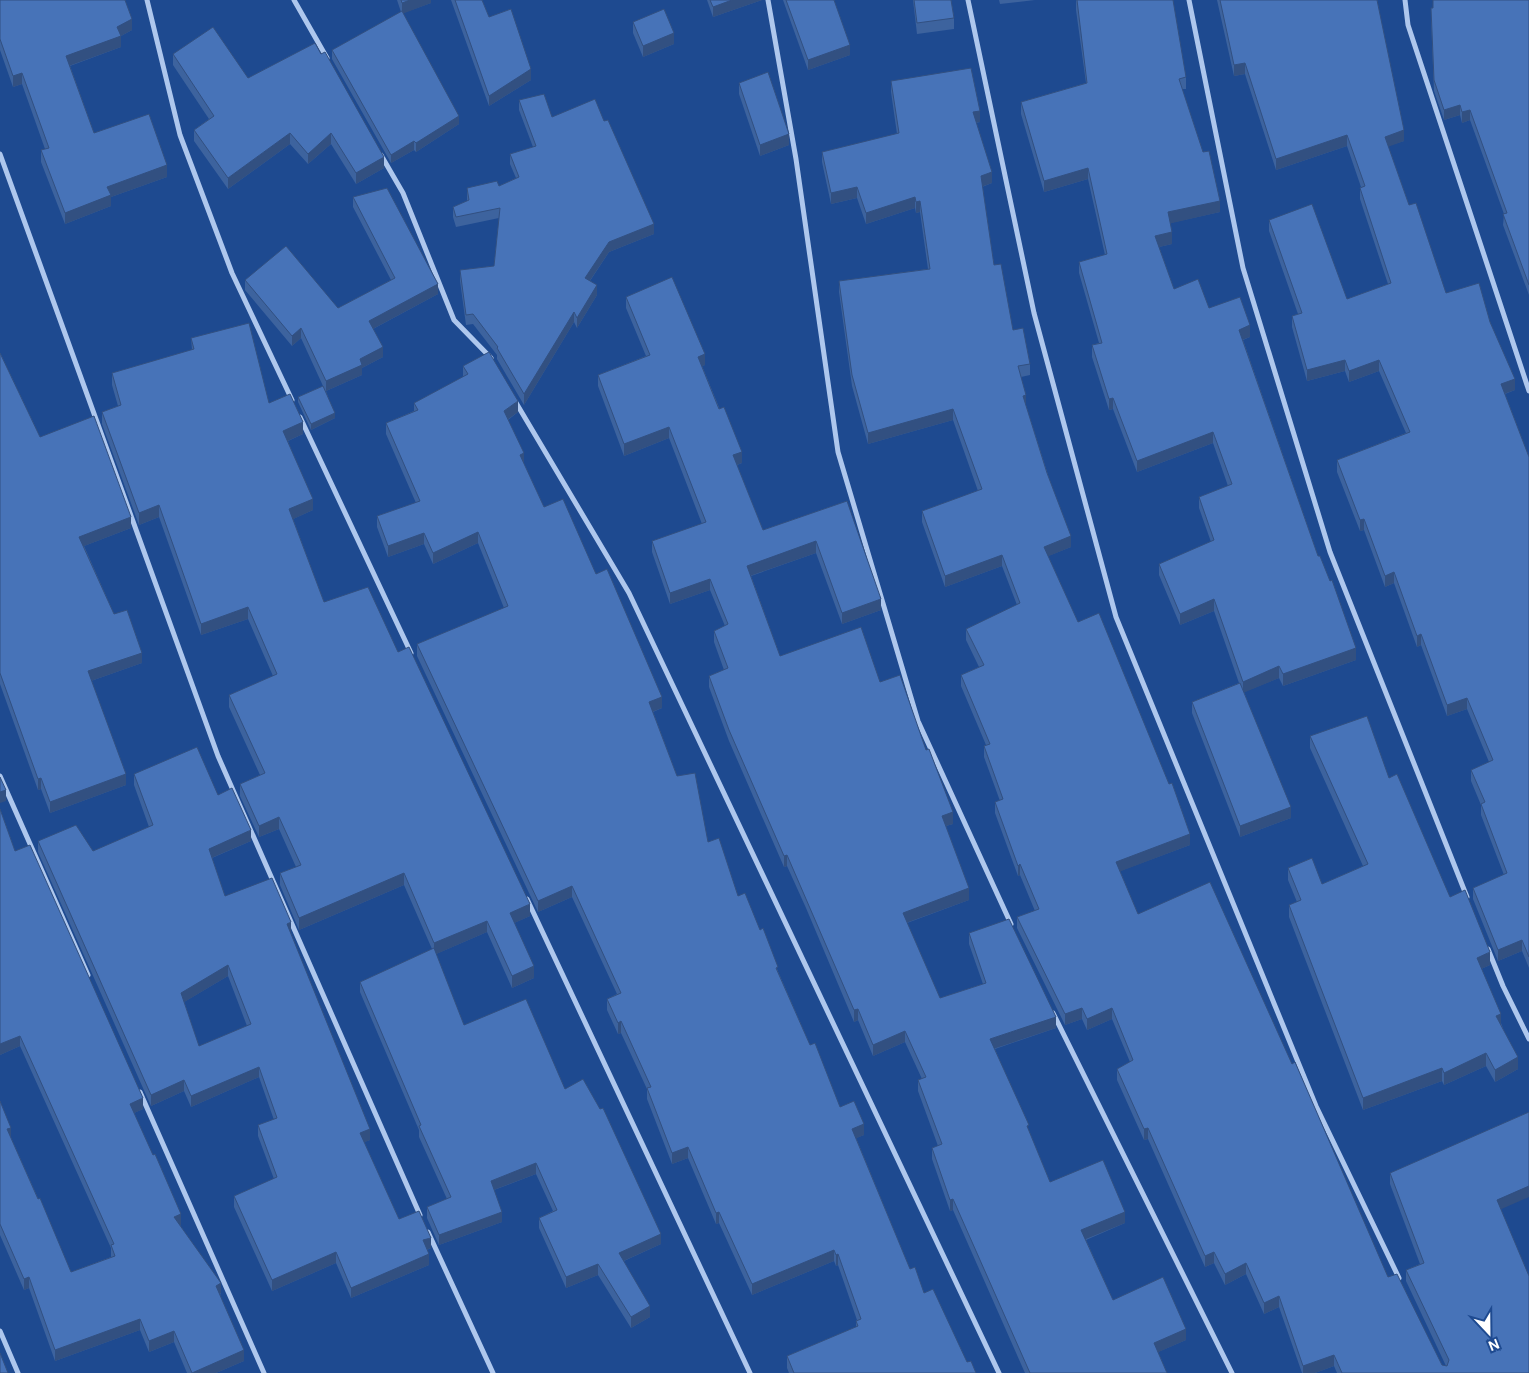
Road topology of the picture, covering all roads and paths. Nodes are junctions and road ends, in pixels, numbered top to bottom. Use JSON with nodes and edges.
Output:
{"nodes":[{"id":1,"x":147,"y":0,"type":"edge"},
{"id":2,"x":294,"y":0,"type":"edge"},
{"id":3,"x":768,"y":0,"type":"edge"},
{"id":4,"x":968,"y":0,"type":"edge"},
{"id":5,"x":1189,"y":0,"type":"edge"},
{"id":6,"x":1405,"y":0,"type":"edge"},
{"id":7,"x":332,"y":67,"type":"edge"},
{"id":8,"x":379,"y":151,"type":"edge"},
{"id":9,"x":0,"y":154,"type":"edge"},
{"id":10,"x":494,"y":365,"type":"edge"},
{"id":11,"x":1529,"y":392,"type":"edge"},
{"id":12,"x":513,"y":398,"type":"edge"},
{"id":13,"x":415,"y":661,"type":"edge"},
{"id":14,"x":0,"y":776,"type":"edge"},
{"id":15,"x":525,"y":895,"type":"edge"},
{"id":16,"x":1470,"y":903,"type":"edge"},
{"id":17,"x":1014,"y":932,"type":"edge"},
{"id":18,"x":1485,"y":940,"type":"edge"},
{"id":19,"x":92,"y":984,"type":"edge"},
{"id":20,"x":1048,"y":1003,"type":"edge"},
{"id":21,"x":1529,"y":1039,"type":"edge"},
{"id":22,"x":136,"y":1084,"type":"edge"},
{"id":23,"x":1402,"y":1284,"type":"edge"},
{"id":24,"x":0,"y":1331,"type":"edge"},
{"id":25,"x":18,"y":1373,"type":"edge"},
{"id":26,"x":264,"y":1373,"type":"edge"},
{"id":27,"x":492,"y":1373,"type":"edge"},
{"id":28,"x":750,"y":1373,"type":"edge"},
{"id":29,"x":999,"y":1373,"type":"edge"},
{"id":30,"x":1232,"y":1373,"type":"edge"}],
"edges":[{"from":1,"to":13,"type":"street"},
{"from":2,"to":7,"type":"street"},
{"from":3,"to":17,"type":"street"},
{"from":4,"to":23,"type":"street"},
{"from":5,"to":16,"type":"street"},
{"from":6,"to":11,"type":"street"},
{"from":8,"to":10,"type":"street"},
{"from":9,"to":27,"type":"street"},
{"from":12,"to":29,"type":"street"},
{"from":14,"to":19,"type":"street"},
{"from":15,"to":28,"type":"street"},
{"from":18,"to":21,"type":"street"},
{"from":20,"to":30,"type":"street"},
{"from":22,"to":26,"type":"street"},
{"from":24,"to":25,"type":"street"}]}
